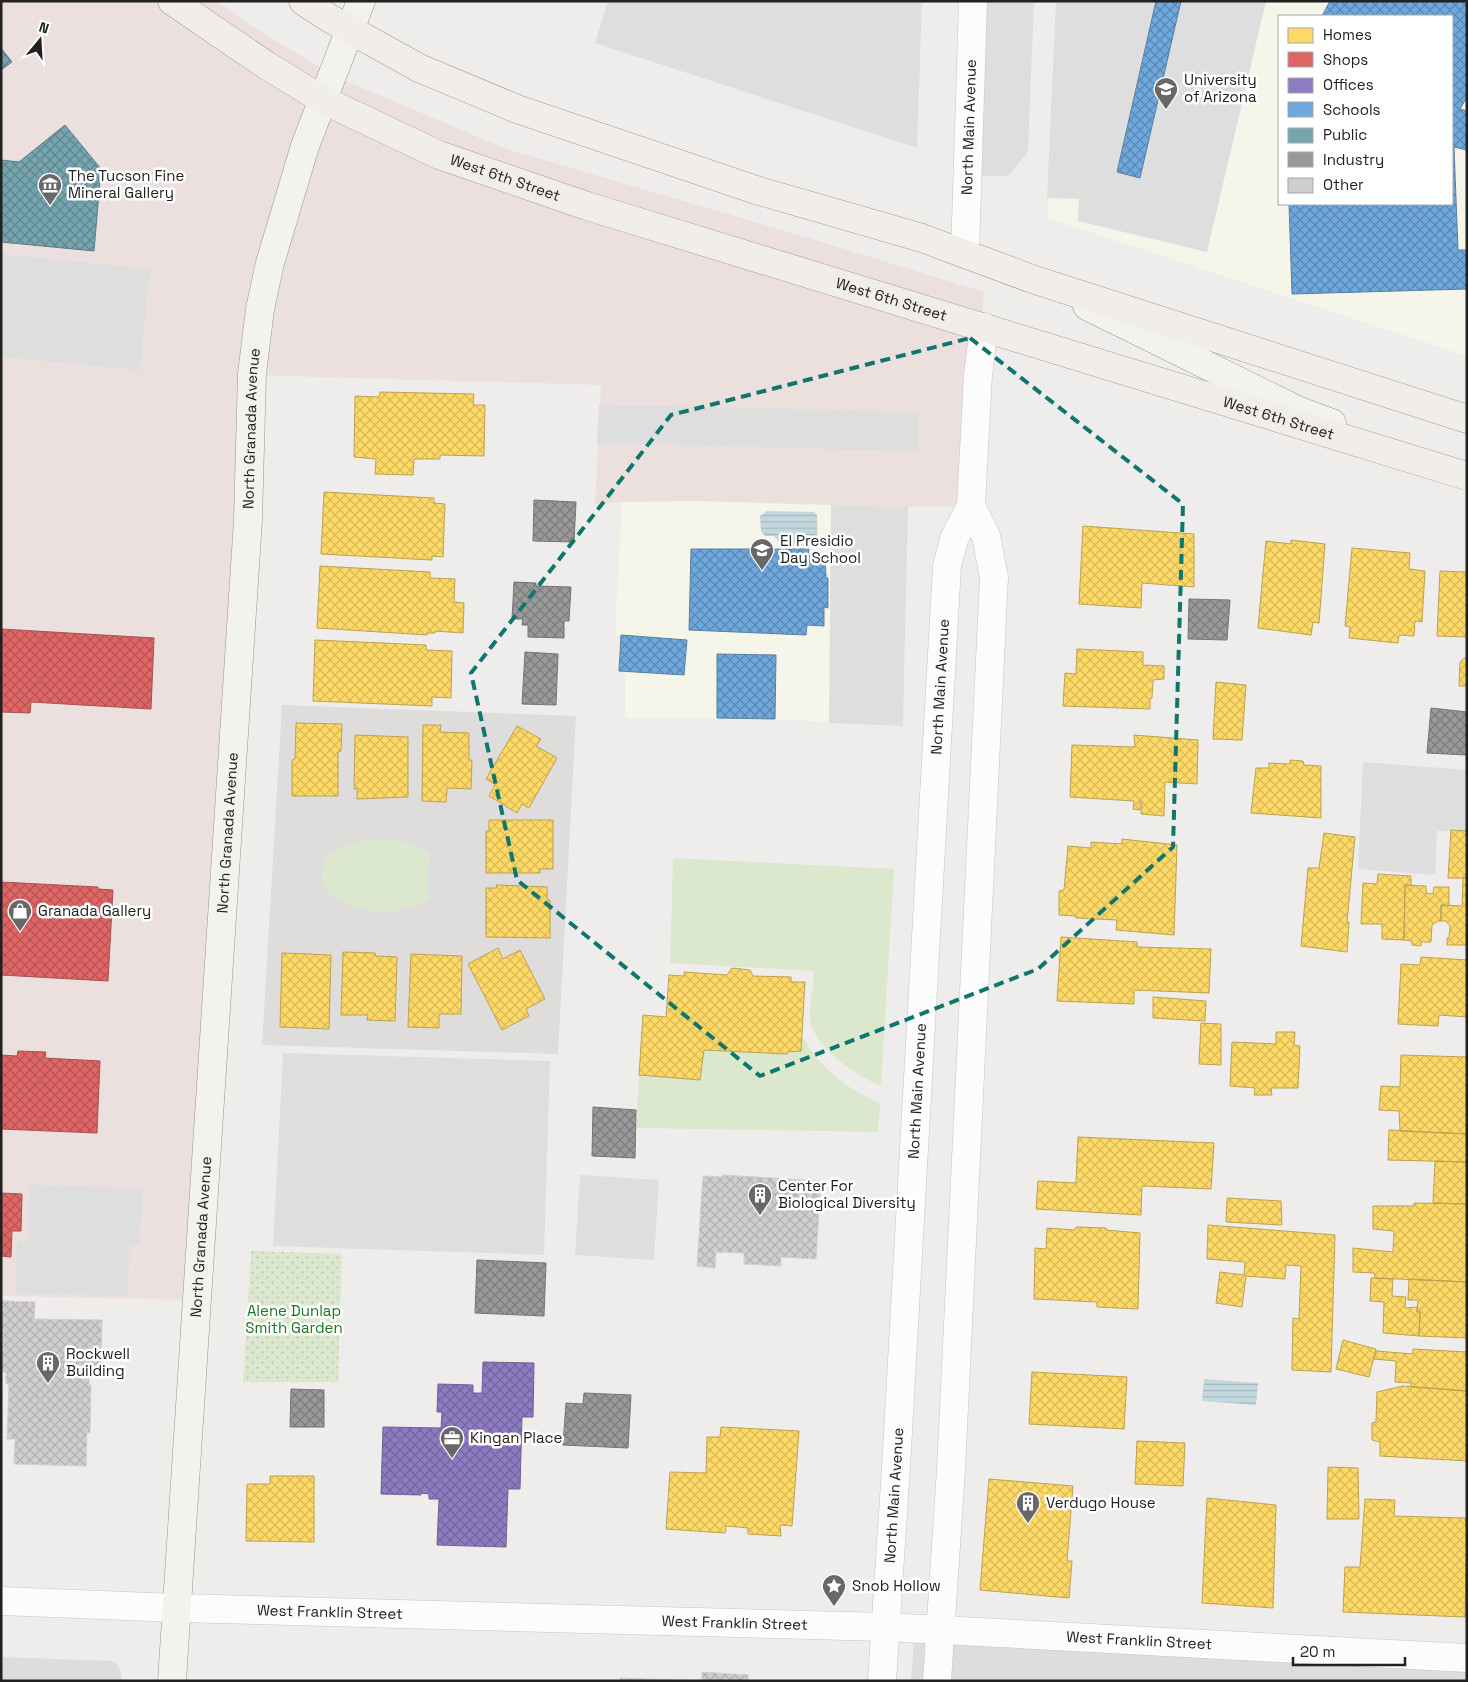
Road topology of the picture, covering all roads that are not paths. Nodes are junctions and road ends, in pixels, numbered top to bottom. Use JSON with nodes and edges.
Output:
{"nodes":[{"id":1,"x":172,"y":1,"type":"edge"},
{"id":2,"x":303,"y":1,"type":"edge"},
{"id":3,"x":360,"y":1,"type":"edge"},
{"id":4,"x":972,"y":1,"type":"edge"},
{"id":5,"x":350,"y":29,"type":"junction"},
{"id":6,"x":323,"y":100,"type":"junction"},
{"id":7,"x":965,"y":253,"type":"junction"},
{"id":8,"x":1035,"y":280,"type":"junction"},
{"id":9,"x":984,"y":327,"type":"junction"},
{"id":10,"x":1467,"y":419,"type":"edge"},
{"id":11,"x":1467,"y":475,"type":"edge"},
{"id":12,"x":971,"y":506,"type":"junction"},
{"id":13,"x":1,"y":1601,"type":"edge"},
{"id":14,"x":176,"y":1608,"type":"junction"},
{"id":15,"x":885,"y":1627,"type":"junction"},
{"id":16,"x":940,"y":1629,"type":"junction"},
{"id":17,"x":1467,"y":1658,"type":"edge"},
{"id":18,"x":172,"y":1681,"type":"edge"},
{"id":19,"x":882,"y":1681,"type":"edge"},
{"id":20,"x":937,"y":1681,"type":"edge"}],
"edges":[{"from":1,"to":6,"type":"main road","name":"West 6th Street"},
{"from":2,"to":5,"type":"main road","name":"West 6th Street"},
{"from":3,"to":5,"type":"main road","name":"North Granada Avenue"},
{"from":4,"to":7,"type":"street","name":"North Main Avenue"},
{"from":5,"to":6,"type":"main road","name":"North Granada Avenue"},
{"from":5,"to":7,"type":"main road","name":"West 6th Street"},
{"from":6,"to":9,"type":"main road","name":"West 6th Street"},
{"from":6,"to":14,"type":"main road","name":"North Granada Avenue"},
{"from":7,"to":8,"type":"main road","name":"West 6th Street"},
{"from":8,"to":10,"type":"main road","name":"West 6th Street"},
{"from":8,"to":11,"type":"main road","name":"West 6th Street"},
{"from":9,"to":11,"type":"main road","name":"West 6th Street"},
{"from":9,"to":12,"type":"street","name":"North Main Avenue"},
{"from":12,"to":15,"type":"street","name":"North Main Avenue"},
{"from":12,"to":16,"type":"street","name":"North Main Avenue"},
{"from":13,"to":14,"type":"street","name":"West Franklin Street"},
{"from":14,"to":15,"type":"street","name":"West Franklin Street"},
{"from":14,"to":18,"type":"main road","name":"North Granada Avenue"},
{"from":15,"to":16,"type":"street","name":"West Franklin Street"},
{"from":15,"to":19,"type":"street","name":"North Main Avenue"},
{"from":16,"to":17,"type":"street","name":"West Franklin Street"},
{"from":16,"to":20,"type":"street","name":"North Main Avenue"}]}
